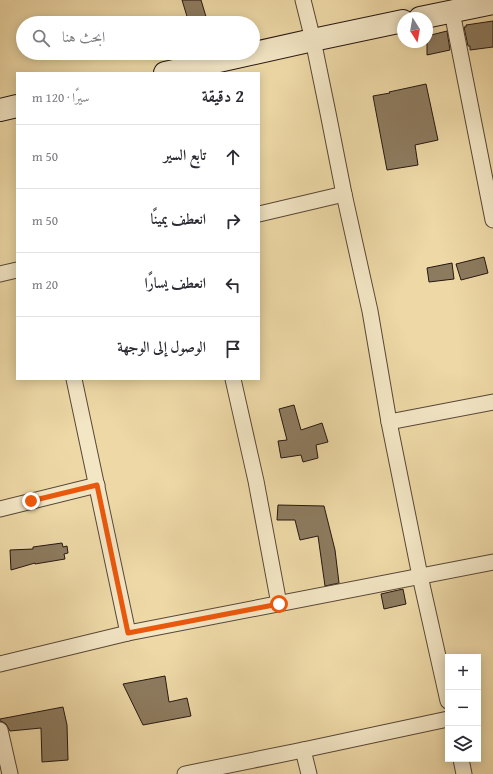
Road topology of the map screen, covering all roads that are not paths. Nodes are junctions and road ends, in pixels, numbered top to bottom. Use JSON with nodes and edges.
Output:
{"nodes":[{"id":1,"x":303,"y":0,"type":"edge"},
{"id":2,"x":493,"y":3,"type":"edge"},
{"id":3,"x":452,"y":12,"type":"junction"},
{"id":4,"x":433,"y":16,"type":"edge"},
{"id":5,"x":397,"y":22,"type":"edge"},
{"id":6,"x":313,"y":40,"type":"junction"},
{"id":7,"x":260,"y":52,"type":"edge"},
{"id":8,"x":223,"y":60,"type":"edge"},
{"id":9,"x":169,"y":72,"type":"edge"},
{"id":10,"x":16,"y":106,"type":"edge"},
{"id":11,"x":0,"y":110,"type":"edge"},
{"id":12,"x":344,"y":194,"type":"junction"},
{"id":13,"x":260,"y":214,"type":"edge"},
{"id":14,"x":493,"y":220,"type":"edge"},
{"id":15,"x":16,"y":270,"type":"edge"},
{"id":16,"x":0,"y":274,"type":"edge"},
{"id":17,"x":74,"y":380,"type":"edge"},
{"id":18,"x":233,"y":380,"type":"edge"},
{"id":19,"x":493,"y":402,"type":"edge"},
{"id":20,"x":389,"y":422,"type":"junction"},
{"id":21,"x":97,"y":485,"type":"junction"},
{"id":22,"x":0,"y":509,"type":"edge"},
{"id":23,"x":493,"y":562,"type":"edge"},
{"id":24,"x":420,"y":576,"type":"junction"},
{"id":25,"x":279,"y":604,"type":"junction"},
{"id":26,"x":128,"y":633,"type":"junction"},
{"id":27,"x":0,"y":664,"type":"edge"},
{"id":28,"x":446,"y":690,"type":"edge"},
{"id":29,"x":445,"y":720,"type":"edge"},
{"id":30,"x":0,"y":730,"type":"edge"},
{"id":31,"x":304,"y":750,"type":"junction"},
{"id":32,"x":461,"y":762,"type":"edge"},
{"id":33,"x":10,"y":774,"type":"edge"},
{"id":34,"x":185,"y":774,"type":"edge"},
{"id":35,"x":309,"y":774,"type":"edge"},
{"id":36,"x":464,"y":774,"type":"edge"}],
"edges":[{"from":1,"to":6,"type":"street"},
{"from":2,"to":3,"type":"street"},
{"from":3,"to":4,"type":"street"},
{"from":3,"to":14,"type":"street"},
{"from":5,"to":6,"type":"street"},
{"from":6,"to":7,"type":"street"},
{"from":6,"to":12,"type":"street"},
{"from":8,"to":9,"type":"street"},
{"from":10,"to":11,"type":"street"},
{"from":12,"to":13,"type":"street"},
{"from":12,"to":20,"type":"street"},
{"from":15,"to":16,"type":"street"},
{"from":17,"to":21,"type":"street"},
{"from":18,"to":25,"type":"street"},
{"from":19,"to":20,"type":"street"},
{"from":20,"to":24,"type":"street"},
{"from":21,"to":22,"type":"street"},
{"from":21,"to":26,"type":"street"},
{"from":23,"to":24,"type":"street"},
{"from":24,"to":25,"type":"street"},
{"from":24,"to":28,"type":"street"},
{"from":25,"to":26,"type":"street"},
{"from":26,"to":27,"type":"street"},
{"from":29,"to":31,"type":"street"},
{"from":30,"to":33,"type":"street"},
{"from":31,"to":34,"type":"street"},
{"from":31,"to":35,"type":"street"},
{"from":32,"to":36,"type":"street"}]}
